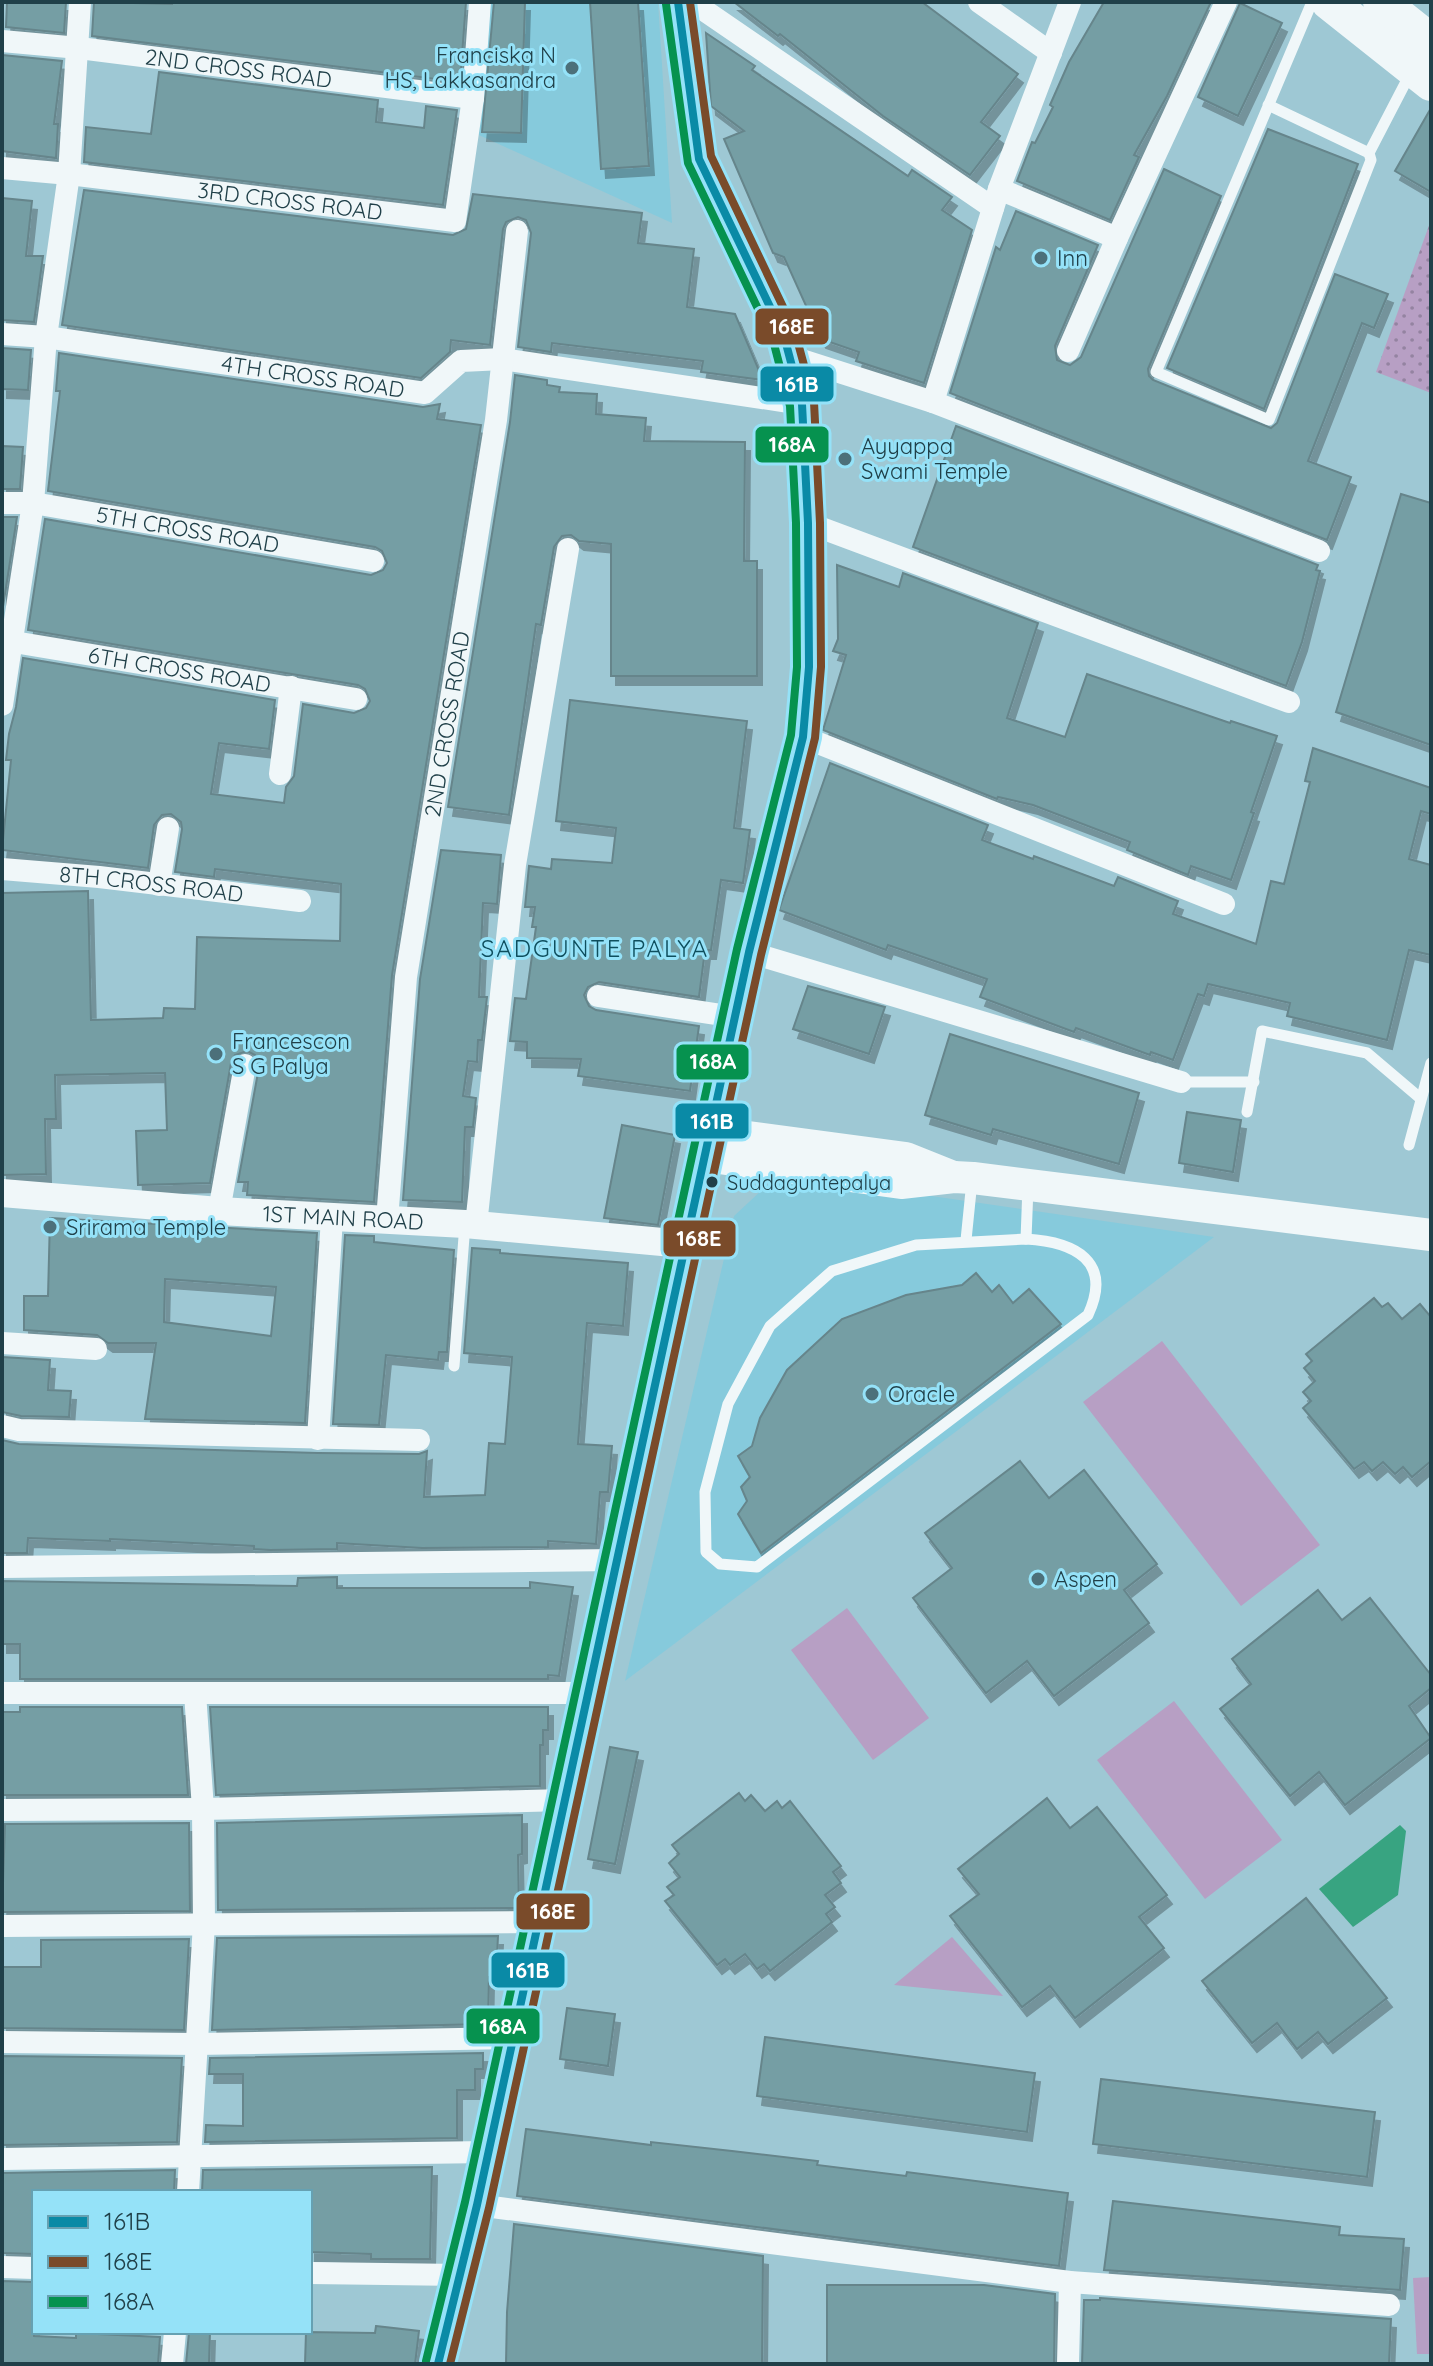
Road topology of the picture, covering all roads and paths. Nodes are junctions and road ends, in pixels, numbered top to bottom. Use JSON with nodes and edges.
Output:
{"nodes":[{"id":1,"x":80,"y":2,"type":"edge"},
{"id":2,"x":480,"y":2,"type":"edge"},
{"id":3,"x":678,"y":2,"type":"edge"},
{"id":4,"x":692,"y":2,"type":"edge"},
{"id":5,"x":979,"y":2,"type":"edge"},
{"id":6,"x":1070,"y":2,"type":"edge"},
{"id":7,"x":1226,"y":2,"type":"edge"},
{"id":8,"x":1312,"y":2,"type":"edge"},
{"id":9,"x":1329,"y":2,"type":"edge"},
{"id":10,"x":1381,"y":2,"type":"edge"},
{"id":11,"x":2,"y":41,"type":"edge"},
{"id":12,"x":79,"y":48,"type":"junction"},
{"id":13,"x":1051,"y":53,"type":"junction"},
{"id":14,"x":1427,"y":54,"type":"edge"},
{"id":15,"x":473,"y":98,"type":"junction"},
{"id":16,"x":1268,"y":105,"type":"junction"},
{"id":17,"x":1369,"y":153,"type":"junction"},
{"id":18,"x":2,"y":168,"type":"edge"},
{"id":19,"x":69,"y":174,"type":"junction"},
{"id":20,"x":996,"y":198,"type":"junction"},
{"id":21,"x":517,"y":231,"type":"dead end"},
{"id":22,"x":1117,"y":238,"type":"junction"},
{"id":23,"x":2,"y":334,"type":"edge"},
{"id":24,"x":46,"y":337,"type":"junction"},
{"id":25,"x":1068,"y":351,"type":"dead end"},
{"id":26,"x":789,"y":356,"type":"junction"},
{"id":27,"x":503,"y":359,"type":"junction"},
{"id":28,"x":933,"y":402,"type":"junction"},
{"id":29,"x":802,"y":404,"type":"junction"},
{"id":30,"x":2,"y":503,"type":"edge"},
{"id":31,"x":33,"y":503,"type":"junction"},
{"id":32,"x":808,"y":523,"type":"junction"},
{"id":33,"x":568,"y":549,"type":"dead end"},
{"id":34,"x":1319,"y":551,"type":"dead end"},
{"id":35,"x":373,"y":561,"type":"dead end"},
{"id":36,"x":8,"y":640,"type":"edge"},
{"id":37,"x":291,"y":687,"type":"junction"},
{"id":38,"x":356,"y":699,"type":"dead end"},
{"id":39,"x":1289,"y":702,"type":"dead end"},
{"id":40,"x":2,"y":705,"type":"edge"},
{"id":41,"x":803,"y":737,"type":"junction"},
{"id":42,"x":280,"y":774,"type":"dead end"},
{"id":43,"x":168,"y":828,"type":"dead end"},
{"id":44,"x":2,"y":869,"type":"edge"},
{"id":45,"x":159,"y":885,"type":"junction"},
{"id":46,"x":300,"y":901,"type":"dead end"},
{"id":47,"x":1224,"y":904,"type":"dead end"},
{"id":48,"x":749,"y":952,"type":"junction"},
{"id":49,"x":598,"y":996,"type":"dead end"},
{"id":50,"x":735,"y":1017,"type":"junction"},
{"id":51,"x":1431,"y":1063,"type":"edge"},
{"id":52,"x":245,"y":1065,"type":"dead end"},
{"id":53,"x":1181,"y":1082,"type":"joint"},
{"id":54,"x":1254,"y":1082,"type":"junction"},
{"id":55,"x":1420,"y":1098,"type":"junction"},
{"id":56,"x":1247,"y":1112,"type":"dead end"},
{"id":57,"x":707,"y":1144,"type":"junction"},
{"id":58,"x":1409,"y":1145,"type":"dead end"},
{"id":59,"x":963,"y":1178,"type":"junction"},
{"id":60,"x":1028,"y":1186,"type":"junction"},
{"id":61,"x":2,"y":1193,"type":"edge"},
{"id":62,"x":219,"y":1211,"type":"junction"},
{"id":63,"x":332,"y":1218,"type":"junction"},
{"id":64,"x":387,"y":1220,"type":"junction"},
{"id":65,"x":471,"y":1224,"type":"junction"},
{"id":66,"x":1431,"y":1235,"type":"edge"},
{"id":67,"x":1026,"y":1239,"type":"junction"},
{"id":68,"x":966,"y":1240,"type":"junction"},
{"id":69,"x":684,"y":1244,"type":"junction"},
{"id":70,"x":2,"y":1343,"type":"edge"},
{"id":71,"x":96,"y":1349,"type":"dead end"},
{"id":72,"x":454,"y":1366,"type":"dead end"},
{"id":73,"x":2,"y":1426,"type":"edge"},
{"id":74,"x":318,"y":1439,"type":"junction"},
{"id":75,"x":419,"y":1440,"type":"dead end"},
{"id":76,"x":616,"y":1560,"type":"junction"},
{"id":77,"x":2,"y":1567,"type":"edge"},
{"id":78,"x":2,"y":1693,"type":"edge"},
{"id":79,"x":195,"y":1693,"type":"junction"},
{"id":80,"x":587,"y":1693,"type":"junction"},
{"id":81,"x":564,"y":1800,"type":"junction"},
{"id":82,"x":203,"y":1809,"type":"junction"},
{"id":83,"x":2,"y":1810,"type":"edge"},
{"id":84,"x":538,"y":1922,"type":"junction"},
{"id":85,"x":204,"y":1923,"type":"junction"},
{"id":86,"x":2,"y":1926,"type":"edge"},
{"id":87,"x":513,"y":2038,"type":"junction"},
{"id":88,"x":2,"y":2042,"type":"edge"},
{"id":89,"x":197,"y":2044,"type":"junction"},
{"id":90,"x":488,"y":2152,"type":"junction"},
{"id":91,"x":191,"y":2155,"type":"junction"},
{"id":92,"x":2,"y":2159,"type":"edge"},
{"id":93,"x":188,"y":2190,"type":"edge"},
{"id":94,"x":477,"y":2205,"type":"junction"},
{"id":95,"x":2,"y":2267,"type":"edge"},
{"id":96,"x":32,"y":2268,"type":"edge"},
{"id":97,"x":312,"y":2273,"type":"edge"},
{"id":98,"x":461,"y":2275,"type":"junction"},
{"id":99,"x":1070,"y":2282,"type":"junction"},
{"id":100,"x":1389,"y":2305,"type":"dead end"},
{"id":101,"x":175,"y":2334,"type":"edge"},
{"id":102,"x":172,"y":2364,"type":"edge"},
{"id":103,"x":438,"y":2364,"type":"edge"},
{"id":104,"x":1068,"y":2364,"type":"edge"}],
"edges":[{"from":1,"to":12,"type":"street"},
{"from":2,"to":15,"type":"street"},
{"from":3,"to":26,"type":"main road"},
{"from":4,"to":20,"type":"street"},
{"from":5,"to":13,"type":"street"},
{"from":6,"to":13,"type":"street"},
{"from":7,"to":22,"type":"street"},
{"from":8,"to":16,"type":"lane"},
{"from":9,"to":14,"type":"main road"},
{"from":10,"to":14,"type":"main road"},
{"from":11,"to":12,"type":"street","name":"2ND CROSS ROAD"},
{"from":12,"to":15,"type":"street","name":"2ND CROSS ROAD"},
{"from":12,"to":19,"type":"street"},
{"from":13,"to":20,"type":"street"},
{"from":14,"to":17,"type":"lane"},
{"from":15,"to":19,"type":"street","name":"3RD CROSS ROAD"},
{"from":16,"to":17,"type":"lane"},
{"from":16,"to":17,"type":"lane"},
{"from":18,"to":19,"type":"street","name":"3RD CROSS ROAD"},
{"from":19,"to":24,"type":"street"},
{"from":20,"to":22,"type":"street"},
{"from":20,"to":28,"type":"street"},
{"from":21,"to":27,"type":"street","name":"2ND CROSS ROAD"},
{"from":22,"to":25,"type":"street"},
{"from":23,"to":24,"type":"street","name":"4TH CROSS ROAD"},
{"from":24,"to":27,"type":"street","name":"4TH CROSS ROAD"},
{"from":24,"to":31,"type":"street"},
{"from":26,"to":28,"type":"street"},
{"from":26,"to":29,"type":"main road"},
{"from":27,"to":29,"type":"street","name":"4TH CROSS ROAD"},
{"from":27,"to":64,"type":"street","name":"2ND CROSS ROAD"},
{"from":28,"to":34,"type":"street"},
{"from":29,"to":32,"type":"main road"},
{"from":30,"to":31,"type":"street","name":"5TH CROSS ROAD"},
{"from":31,"to":35,"type":"street","name":"5TH CROSS ROAD"},
{"from":31,"to":36,"type":"street"},
{"from":32,"to":39,"type":"street"},
{"from":32,"to":41,"type":"main road"},
{"from":33,"to":65,"type":"street"},
{"from":36,"to":37,"type":"street","name":"6TH CROSS ROAD"},
{"from":36,"to":40,"type":"street"},
{"from":37,"to":38,"type":"street","name":"6TH CROSS ROAD"},
{"from":37,"to":42,"type":"street"},
{"from":41,"to":47,"type":"street"},
{"from":41,"to":48,"type":"main road"},
{"from":43,"to":45,"type":"street"},
{"from":44,"to":45,"type":"street","name":"8TH CROSS ROAD"},
{"from":45,"to":46,"type":"street","name":"8TH CROSS ROAD"},
{"from":48,"to":50,"type":"main road"},
{"from":48,"to":53,"type":"street"},
{"from":49,"to":50,"type":"street"},
{"from":50,"to":57,"type":"main road"},
{"from":51,"to":55,"type":"lane"},
{"from":52,"to":62,"type":"street"},
{"from":53,"to":54,"type":"lane"},
{"from":54,"to":55,"type":"lane"},
{"from":54,"to":56,"type":"lane"},
{"from":55,"to":58,"type":"lane"},
{"from":57,"to":59,"type":"main road"},
{"from":57,"to":69,"type":"main road"},
{"from":59,"to":60,"type":"main road"},
{"from":59,"to":68,"type":"lane"},
{"from":60,"to":66,"type":"main road"},
{"from":60,"to":67,"type":"lane"},
{"from":61,"to":62,"type":"street","name":"1ST MAIN ROAD"},
{"from":62,"to":63,"type":"street","name":"1ST MAIN ROAD"},
{"from":63,"to":64,"type":"street","name":"1ST MAIN ROAD"},
{"from":63,"to":74,"type":"street"},
{"from":64,"to":65,"type":"street","name":"1ST MAIN ROAD"},
{"from":65,"to":69,"type":"street","name":"1ST MAIN ROAD"},
{"from":65,"to":72,"type":"lane"},
{"from":67,"to":68,"type":"lane"},
{"from":67,"to":68,"type":"lane"},
{"from":69,"to":76,"type":"main road"},
{"from":70,"to":71,"type":"street"},
{"from":73,"to":74,"type":"street"},
{"from":74,"to":75,"type":"street"},
{"from":76,"to":77,"type":"street"},
{"from":76,"to":80,"type":"main road"},
{"from":78,"to":79,"type":"street"},
{"from":79,"to":80,"type":"street"},
{"from":79,"to":82,"type":"street"},
{"from":80,"to":81,"type":"main road"},
{"from":81,"to":82,"type":"street"},
{"from":81,"to":84,"type":"main road"},
{"from":82,"to":83,"type":"street"},
{"from":82,"to":85,"type":"street"},
{"from":84,"to":85,"type":"street"},
{"from":84,"to":87,"type":"main road"},
{"from":85,"to":86,"type":"street"},
{"from":85,"to":89,"type":"street"},
{"from":87,"to":89,"type":"street"},
{"from":87,"to":90,"type":"main road"},
{"from":88,"to":89,"type":"street"},
{"from":89,"to":91,"type":"street"},
{"from":90,"to":91,"type":"street"},
{"from":90,"to":94,"type":"main road"},
{"from":91,"to":92,"type":"street"},
{"from":91,"to":93,"type":"street"},
{"from":94,"to":98,"type":"main road"},
{"from":94,"to":99,"type":"street"},
{"from":95,"to":96,"type":"street"},
{"from":97,"to":98,"type":"street"},
{"from":98,"to":103,"type":"main road"},
{"from":99,"to":100,"type":"street"},
{"from":99,"to":104,"type":"street"},
{"from":101,"to":102,"type":"street"}]}
